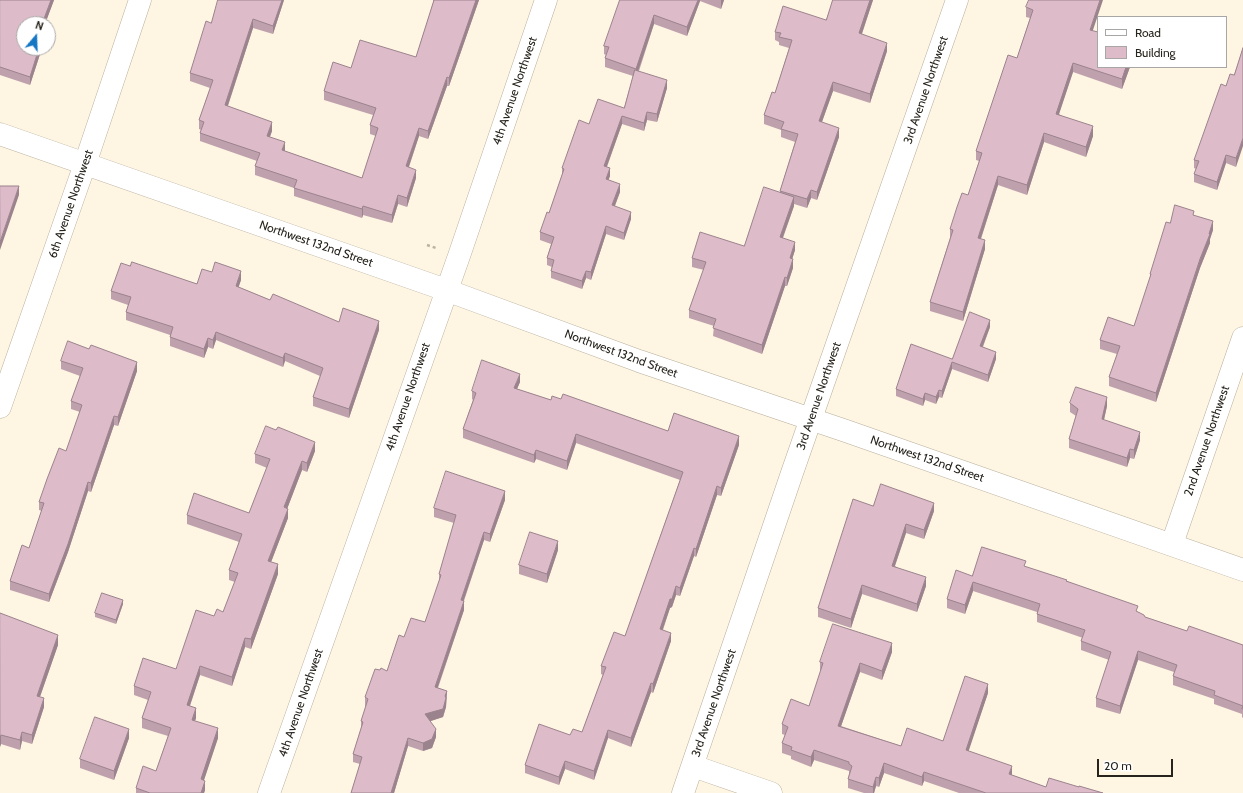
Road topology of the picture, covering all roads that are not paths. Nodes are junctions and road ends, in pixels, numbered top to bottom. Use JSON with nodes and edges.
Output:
{"nodes":[{"id":1,"x":140,"y":0,"type":"edge"},
{"id":2,"x":546,"y":0,"type":"edge"},
{"id":3,"x":958,"y":0,"type":"edge"},
{"id":4,"x":0,"y":134,"type":"edge"},
{"id":5,"x":85,"y":164,"type":"junction"},
{"id":6,"x":446,"y":290,"type":"junction"},
{"id":7,"x":1243,"y":338,"type":"edge"},
{"id":8,"x":0,"y":407,"type":"edge"},
{"id":9,"x":811,"y":419,"type":"junction"},
{"id":10,"x":1172,"y":544,"type":"junction"},
{"id":11,"x":1243,"y":570,"type":"edge"},
{"id":12,"x":693,"y":766,"type":"junction"},
{"id":13,"x":269,"y":793,"type":"edge"},
{"id":14,"x":683,"y":793,"type":"edge"},
{"id":15,"x":771,"y":793,"type":"edge"}],
"edges":[{"from":1,"to":5,"type":"street","name":"6th Avenue Northwest"},
{"from":2,"to":6,"type":"street","name":"4th Avenue Northwest"},
{"from":3,"to":9,"type":"street","name":"3rd Avenue Northwest"},
{"from":4,"to":5,"type":"street","name":"Northwest 132nd Street"},
{"from":5,"to":6,"type":"street","name":"Northwest 132nd Street"},
{"from":5,"to":8,"type":"street","name":"6th Avenue Northwest"},
{"from":6,"to":9,"type":"street","name":"Northwest 132nd Street"},
{"from":6,"to":13,"type":"street","name":"4th Avenue Northwest"},
{"from":7,"to":10,"type":"street","name":"2nd Avenue Northwest"},
{"from":9,"to":10,"type":"street","name":"Northwest 132nd Street"},
{"from":9,"to":12,"type":"street","name":"3rd Avenue Northwest"},
{"from":10,"to":11,"type":"street","name":"Northwest 132nd Street"},
{"from":12,"to":14,"type":"street","name":"3rd Avenue Northwest"},
{"from":12,"to":15,"type":"street"}]}
